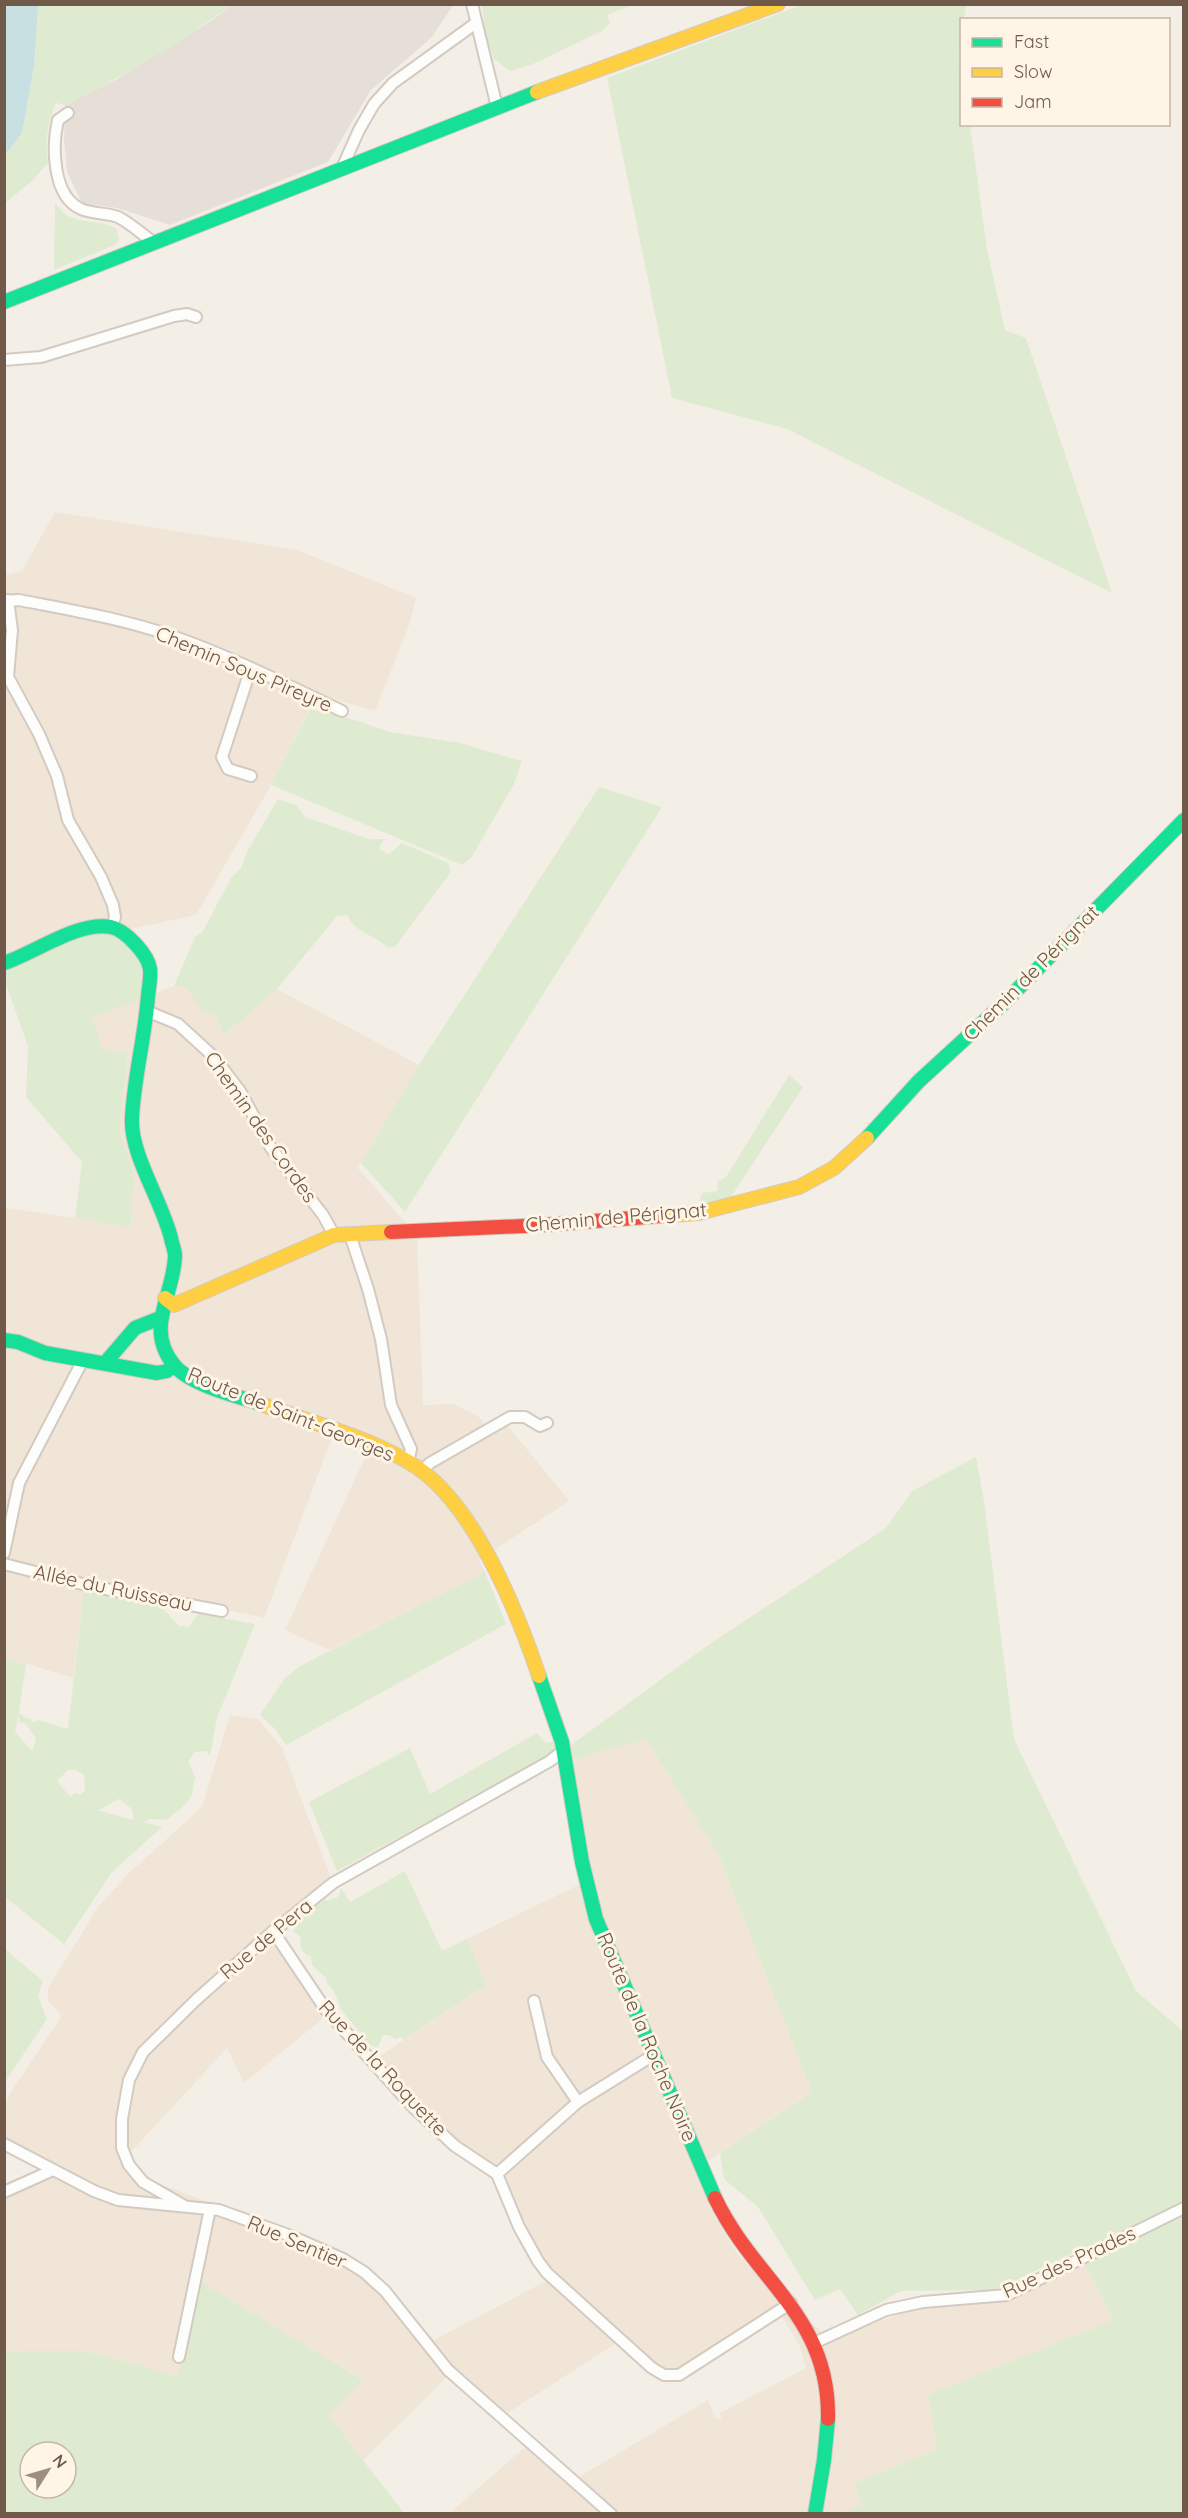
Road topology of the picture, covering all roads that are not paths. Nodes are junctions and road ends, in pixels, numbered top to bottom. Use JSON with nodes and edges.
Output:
{"nodes":[{"id":1,"x":472,"y":4,"type":"edge"},
{"id":2,"x":778,"y":4,"type":"edge"},
{"id":3,"x":476,"y":23,"type":"junction"},
{"id":4,"x":497,"y":107,"type":"junction"},
{"id":5,"x":68,"y":113,"type":"dead end"},
{"id":6,"x":342,"y":168,"type":"junction"},
{"id":7,"x":153,"y":242,"type":"junction"},
{"id":8,"x":4,"y":302,"type":"edge"},
{"id":9,"x":196,"y":317,"type":"dead end"},
{"id":10,"x":4,"y":360,"type":"edge"},
{"id":11,"x":6,"y":601,"type":"edge"},
{"id":12,"x":251,"y":668,"type":"junction"},
{"id":13,"x":342,"y":711,"type":"dead end"},
{"id":14,"x":251,"y":776,"type":"dead end"},
{"id":15,"x":1184,"y":820,"type":"edge"},
{"id":16,"x":112,"y":927,"type":"junction"},
{"id":17,"x":4,"y":963,"type":"edge"},
{"id":18,"x":147,"y":1011,"type":"junction"},
{"id":19,"x":334,"y":1235,"type":"junction"},
{"id":20,"x":350,"y":1235,"type":"junction"},
{"id":21,"x":165,"y":1298,"type":"junction"},
{"id":22,"x":159,"y":1318,"type":"junction"},
{"id":23,"x":4,"y":1340,"type":"edge"},
{"id":24,"x":84,"y":1360,"type":"junction"},
{"id":25,"x":105,"y":1363,"type":"junction"},
{"id":26,"x":174,"y":1365,"type":"junction"},
{"id":27,"x":547,"y":1423,"type":"dead end"},
{"id":28,"x":408,"y":1462,"type":"junction"},
{"id":29,"x":422,"y":1471,"type":"junction"},
{"id":30,"x":4,"y":1553,"type":"edge"},
{"id":31,"x":4,"y":1564,"type":"edge"},
{"id":32,"x":222,"y":1611,"type":"dead end"},
{"id":33,"x":564,"y":1750,"type":"junction"},
{"id":34,"x":273,"y":1931,"type":"junction"},
{"id":35,"x":534,"y":2001,"type":"dead end"},
{"id":36,"x":655,"y":2054,"type":"junction"},
{"id":37,"x":578,"y":2102,"type":"junction"},
{"id":38,"x":4,"y":2144,"type":"edge"},
{"id":39,"x":53,"y":2170,"type":"junction"},
{"id":40,"x":497,"y":2174,"type":"junction"},
{"id":41,"x":4,"y":2192,"type":"edge"},
{"id":42,"x":183,"y":2205,"type":"junction"},
{"id":43,"x":1184,"y":2208,"type":"edge"},
{"id":44,"x":210,"y":2209,"type":"junction"},
{"id":45,"x":791,"y":2303,"type":"junction"},
{"id":46,"x":814,"y":2343,"type":"junction"},
{"id":47,"x":179,"y":2357,"type":"dead end"},
{"id":48,"x":611,"y":2514,"type":"edge"},
{"id":49,"x":815,"y":2514,"type":"edge"}],
"edges":[{"from":1,"to":3,"type":"street"},
{"from":2,"to":4,"type":"street"},
{"from":3,"to":4,"type":"street"},
{"from":3,"to":6,"type":"street"},
{"from":4,"to":6,"type":"street"},
{"from":5,"to":7,"type":"street"},
{"from":6,"to":7,"type":"street"},
{"from":7,"to":8,"type":"street"},
{"from":9,"to":10,"type":"street"},
{"from":11,"to":12,"type":"street","name":"Chemin Sous Pireyre"},
{"from":11,"to":16,"type":"street"},
{"from":12,"to":13,"type":"street","name":"Chemin Sous Pireyre"},
{"from":12,"to":14,"type":"street"},
{"from":15,"to":20,"type":"street","name":"Chemin de Pérignat"},
{"from":16,"to":17,"type":"street"},
{"from":16,"to":18,"type":"street"},
{"from":18,"to":19,"type":"street","name":"Chemin des Cordes"},
{"from":18,"to":21,"type":"street"},
{"from":19,"to":20,"type":"street","name":"Chemin de Pérignat"},
{"from":19,"to":21,"type":"street","name":"Chemin de Pérignat"},
{"from":20,"to":28,"type":"street"},
{"from":21,"to":22,"type":"street"},
{"from":22,"to":25,"type":"street"},
{"from":22,"to":26,"type":"street"},
{"from":23,"to":24,"type":"street"},
{"from":24,"to":25,"type":"street"},
{"from":24,"to":30,"type":"street"},
{"from":25,"to":26,"type":"street"},
{"from":26,"to":28,"type":"street","name":"Route de Saint-Georges"},
{"from":27,"to":29,"type":"street"},
{"from":28,"to":29,"type":"street","name":"Route de la Roche Noire"},
{"from":29,"to":33,"type":"street","name":"Route de la Roche Noire"},
{"from":31,"to":32,"type":"street","name":"Allée du Ruisseau"},
{"from":33,"to":34,"type":"street","name":"Rue de Pera"},
{"from":33,"to":36,"type":"street","name":"Route de la Roche Noire"},
{"from":34,"to":40,"type":"street","name":"Rue de la Roquette"},
{"from":34,"to":42,"type":"street","name":"Rue de Pera"},
{"from":35,"to":37,"type":"street"},
{"from":36,"to":37,"type":"street"},
{"from":36,"to":45,"type":"street","name":"Route de la Roche Noire"},
{"from":37,"to":40,"type":"street"},
{"from":38,"to":39,"type":"street","name":"Rue Sentier"},
{"from":39,"to":41,"type":"street"},
{"from":39,"to":42,"type":"street","name":"Rue Sentier"},
{"from":40,"to":45,"type":"street"},
{"from":42,"to":44,"type":"street","name":"Rue Sentier"},
{"from":43,"to":46,"type":"street","name":"Rue des Prades"},
{"from":44,"to":47,"type":"street"},
{"from":44,"to":48,"type":"street","name":"Rue Sentier"},
{"from":45,"to":46,"type":"street","name":"Route de la Roche Noire"},
{"from":46,"to":49,"type":"street","name":"Route de la Roche Noire"}]}
